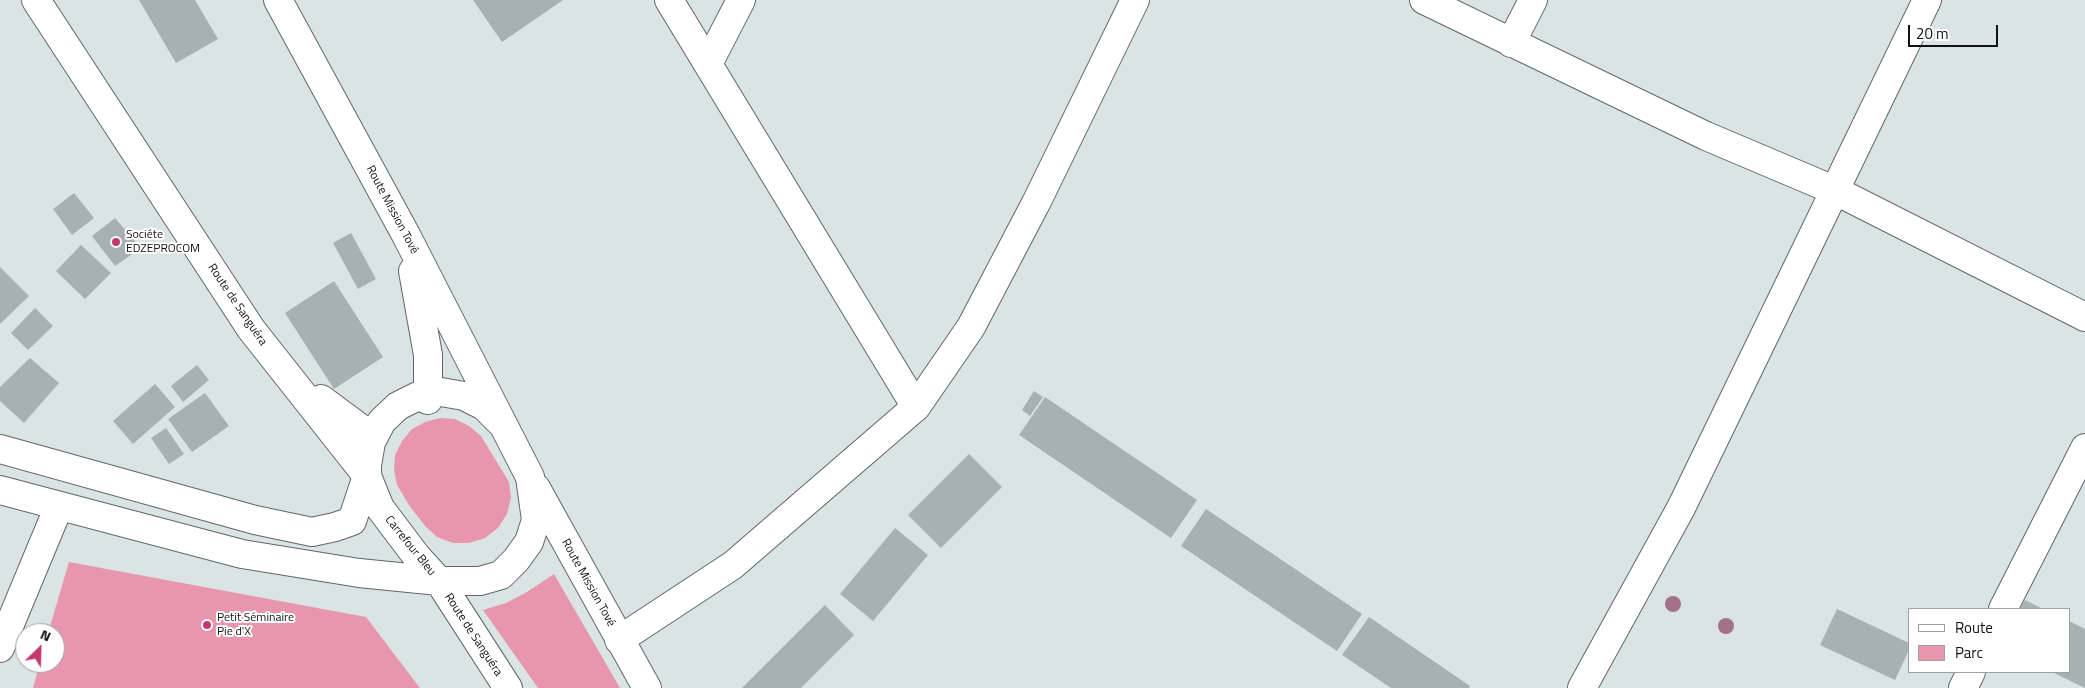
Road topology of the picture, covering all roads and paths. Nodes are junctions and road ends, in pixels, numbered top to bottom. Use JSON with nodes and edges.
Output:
{"nodes":[{"id":1,"x":36,"y":0,"type":"edge"},
{"id":2,"x":278,"y":0,"type":"edge"},
{"id":3,"x":669,"y":0,"type":"edge"},
{"id":4,"x":741,"y":0,"type":"edge"},
{"id":5,"x":1136,"y":0,"type":"edge"},
{"id":6,"x":1424,"y":0,"type":"edge"},
{"id":7,"x":1533,"y":0,"type":"edge"},
{"id":8,"x":1928,"y":0,"type":"edge"},
{"id":9,"x":1511,"y":43,"type":"junction"},
{"id":10,"x":708,"y":64,"type":"junction"},
{"id":11,"x":1836,"y":191,"type":"junction"},
{"id":12,"x":406,"y":236,"type":"junction"},
{"id":13,"x":2085,"y":317,"type":"edge"},
{"id":14,"x":251,"y":329,"type":"junction"},
{"id":15,"x":418,"y":396,"type":"junction"},
{"id":16,"x":916,"y":407,"type":"junction"},
{"id":17,"x":382,"y":421,"type":"junction"},
{"id":18,"x":501,"y":423,"type":"junction"},
{"id":19,"x":2085,"y":448,"type":"edge"},
{"id":20,"x":0,"y":449,"type":"edge"},
{"id":21,"x":368,"y":477,"type":"junction"},
{"id":22,"x":530,"y":477,"type":"junction"},
{"id":23,"x":0,"y":490,"type":"edge"},
{"id":24,"x":59,"y":506,"type":"junction"},
{"id":25,"x":439,"y":581,"type":"junction"},
{"id":26,"x":2004,"y":608,"type":"edge"},
{"id":27,"x":620,"y":640,"type":"junction"},
{"id":28,"x":0,"y":648,"type":"edge"},
{"id":29,"x":1970,"y":673,"type":"edge"},
{"id":30,"x":508,"y":688,"type":"edge"},
{"id":31,"x":647,"y":688,"type":"edge"},
{"id":32,"x":1582,"y":688,"type":"edge"},
{"id":33,"x":1963,"y":688,"type":"edge"}],
"edges":[{"from":1,"to":14,"type":"street","name":"Route de Sanguéra"},
{"from":2,"to":12,"type":"street","name":"Route Mission Tové"},
{"from":3,"to":10,"type":"street"},
{"from":4,"to":10,"type":"street"},
{"from":5,"to":16,"type":"street"},
{"from":6,"to":9,"type":"street"},
{"from":7,"to":9,"type":"street"},
{"from":8,"to":11,"type":"street"},
{"from":9,"to":11,"type":"street"},
{"from":10,"to":16,"type":"street"},
{"from":11,"to":13,"type":"street"},
{"from":11,"to":32,"type":"street"},
{"from":12,"to":15,"type":"street"},
{"from":12,"to":18,"type":"street","name":"Route Mission Tové"},
{"from":14,"to":17,"type":"street"},
{"from":14,"to":21,"type":"street","name":"Route de Sanguéra"},
{"from":15,"to":17,"type":"street","name":"Carrefour Bleu"},
{"from":15,"to":18,"type":"street","name":"Carrefour Bleu"},
{"from":16,"to":27,"type":"street"},
{"from":17,"to":21,"type":"street","name":"Carrefour Bleu"},
{"from":18,"to":22,"type":"street","name":"Carrefour Bleu"},
{"from":19,"to":26,"type":"street"},
{"from":20,"to":21,"type":"street"},
{"from":21,"to":25,"type":"street","name":"Carrefour Bleu"},
{"from":22,"to":25,"type":"street","name":"Carrefour Bleu"},
{"from":22,"to":27,"type":"street","name":"Route Mission Tové"},
{"from":23,"to":24,"type":"street"},
{"from":24,"to":25,"type":"street"},
{"from":24,"to":28,"type":"street"},
{"from":25,"to":30,"type":"street","name":"Route de Sanguéra"},
{"from":27,"to":31,"type":"street","name":"Route Mission Tové"},
{"from":29,"to":33,"type":"street"}]}
